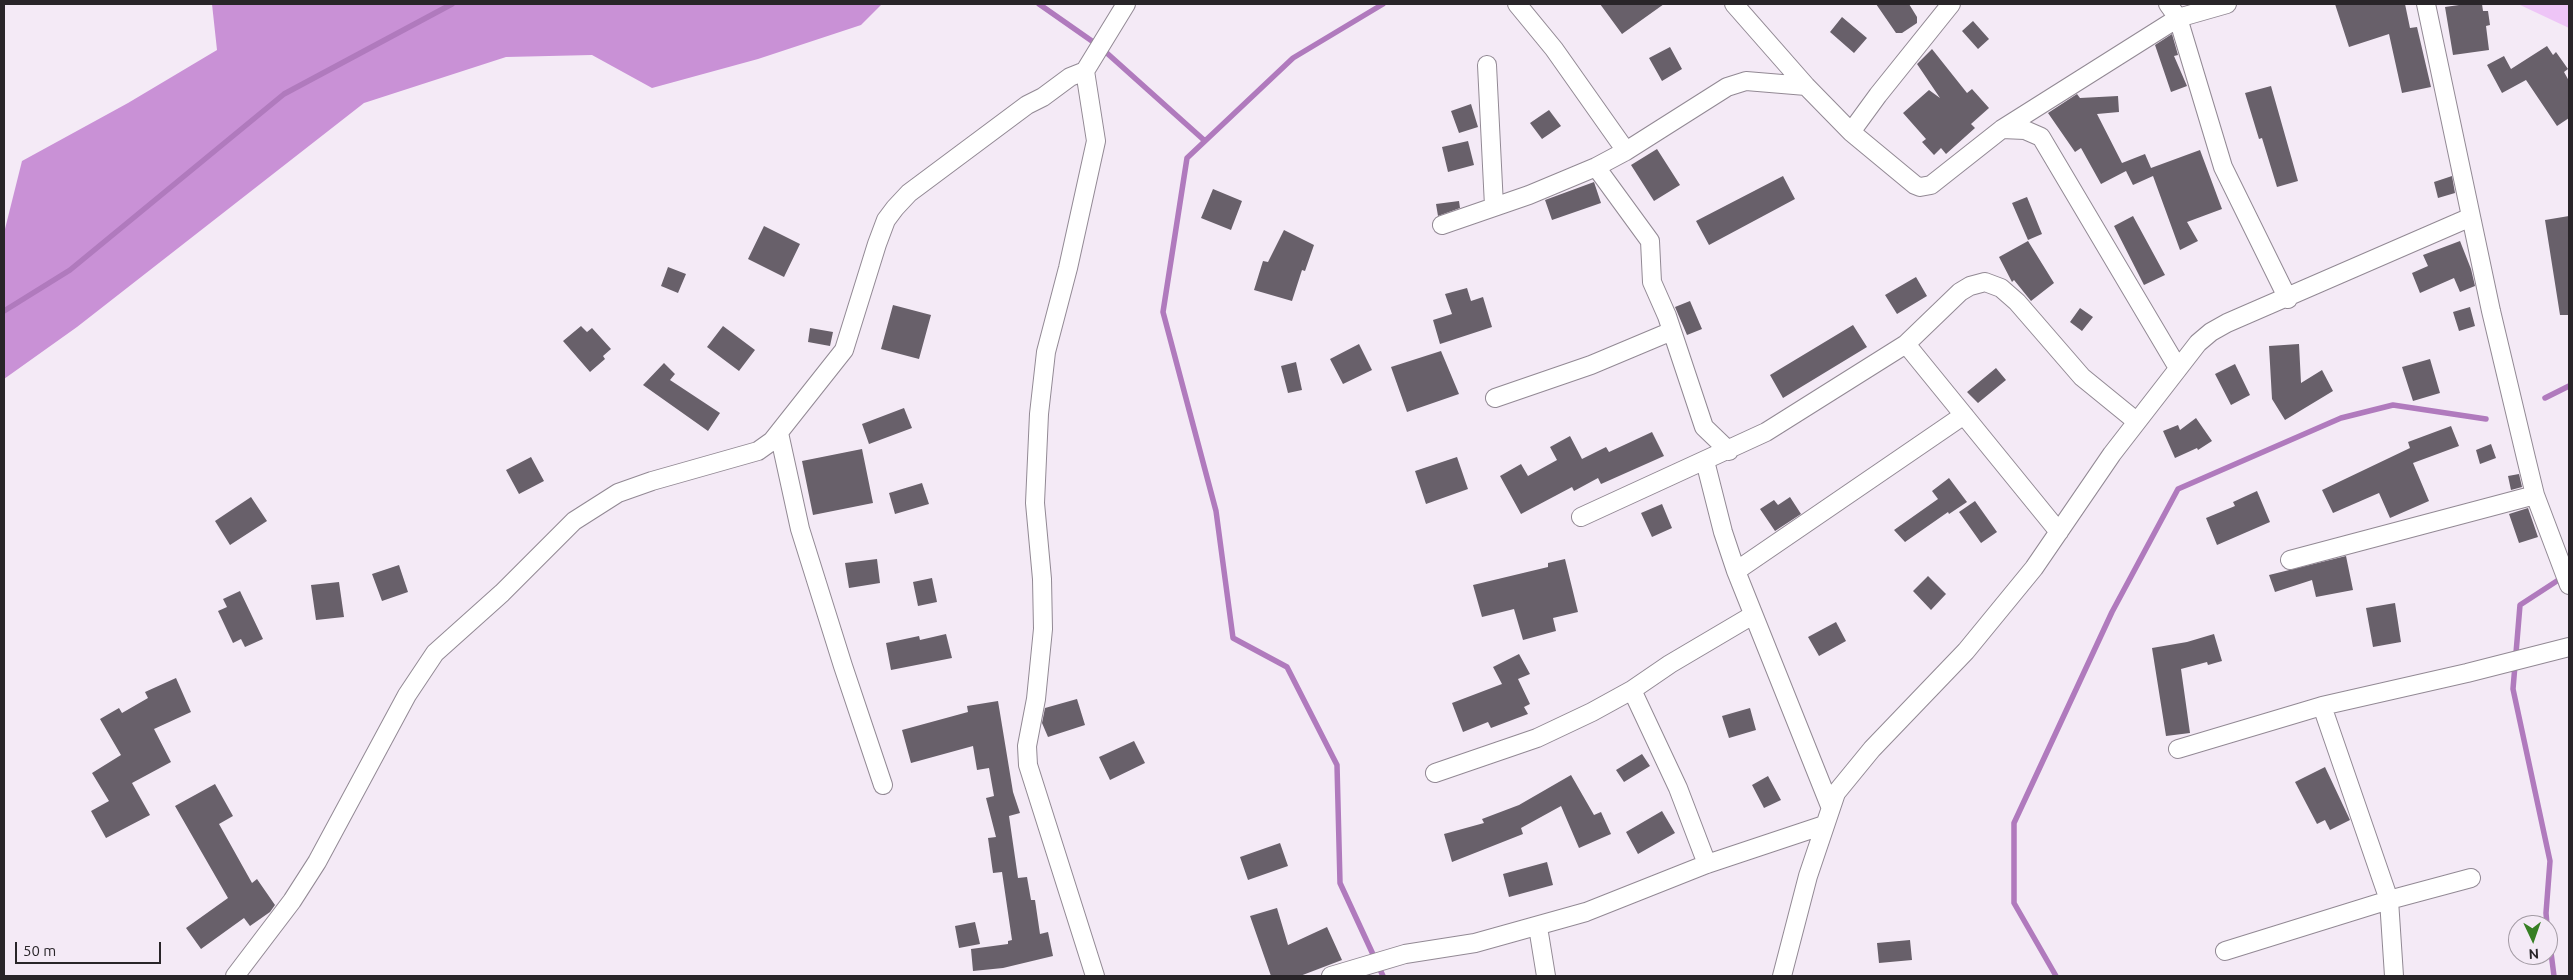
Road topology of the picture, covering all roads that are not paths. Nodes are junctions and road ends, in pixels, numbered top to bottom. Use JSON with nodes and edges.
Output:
{"nodes":[{"id":1,"x":1126,"y":4,"type":"edge"},
{"id":2,"x":1517,"y":4,"type":"edge"},
{"id":3,"x":1734,"y":4,"type":"edge"},
{"id":4,"x":1951,"y":4,"type":"edge"},
{"id":5,"x":2168,"y":4,"type":"edge"},
{"id":6,"x":2227,"y":4,"type":"edge"},
{"id":7,"x":2426,"y":4,"type":"edge"},
{"id":8,"x":2178,"y":18,"type":"junction"},
{"id":9,"x":1487,"y":65,"type":"dead end"},
{"id":10,"x":1085,"y":71,"type":"junction"},
{"id":11,"x":1806,"y":86,"type":"junction"},
{"id":12,"x":2002,"y":129,"type":"junction"},
{"id":13,"x":1851,"y":132,"type":"junction"},
{"id":14,"x":1626,"y":151,"type":"junction"},
{"id":15,"x":1596,"y":166,"type":"junction"},
{"id":16,"x":1494,"y":206,"type":"junction"},
{"id":17,"x":2471,"y":217,"type":"junction"},
{"id":18,"x":1442,"y":225,"type":"dead end"},
{"id":19,"x":2288,"y":299,"type":"junction"},
{"id":20,"x":1672,"y":331,"type":"junction"},
{"id":21,"x":1906,"y":344,"type":"junction"},
{"id":22,"x":2178,"y":368,"type":"junction"},
{"id":23,"x":1494,"y":398,"type":"dead end"},
{"id":24,"x":1964,"y":415,"type":"junction"},
{"id":25,"x":2136,"y":422,"type":"junction"},
{"id":26,"x":780,"y":433,"type":"junction"},
{"id":27,"x":1729,"y":451,"type":"junction"},
{"id":28,"x":1705,"y":461,"type":"junction"},
{"id":29,"x":2535,"y":495,"type":"junction"},
{"id":30,"x":1581,"y":517,"type":"dead end"},
{"id":31,"x":2059,"y":532,"type":"junction"},
{"id":32,"x":2290,"y":560,"type":"dead end"},
{"id":33,"x":1736,"y":571,"type":"junction"},
{"id":34,"x":2569,"y":585,"type":"edge"},
{"id":35,"x":1753,"y":615,"type":"junction"},
{"id":36,"x":2569,"y":647,"type":"edge"},
{"id":37,"x":1632,"y":690,"type":"junction"},
{"id":38,"x":2322,"y":706,"type":"junction"},
{"id":39,"x":2178,"y":749,"type":"dead end"},
{"id":40,"x":1435,"y":773,"type":"dead end"},
{"id":41,"x":883,"y":785,"type":"dead end"},
{"id":42,"x":1830,"y":806,"type":"junction"},
{"id":43,"x":1824,"y":825,"type":"junction"},
{"id":44,"x":1707,"y":864,"type":"junction"},
{"id":45,"x":2471,"y":878,"type":"dead end"},
{"id":46,"x":2389,"y":900,"type":"junction"},
{"id":47,"x":1538,"y":927,"type":"junction"},
{"id":48,"x":2225,"y":952,"type":"dead end"},
{"id":49,"x":235,"y":976,"type":"edge"},
{"id":50,"x":1094,"y":976,"type":"edge"},
{"id":51,"x":1331,"y":976,"type":"edge"},
{"id":52,"x":1546,"y":976,"type":"edge"},
{"id":53,"x":1782,"y":976,"type":"edge"},
{"id":54,"x":2394,"y":976,"type":"edge"}],
"edges":[{"from":1,"to":10,"type":"street"},
{"from":2,"to":14,"type":"street"},
{"from":3,"to":11,"type":"street"},
{"from":4,"to":13,"type":"street"},
{"from":5,"to":8,"type":"street"},
{"from":6,"to":8,"type":"street"},
{"from":7,"to":17,"type":"street"},
{"from":8,"to":12,"type":"street"},
{"from":8,"to":19,"type":"street"},
{"from":9,"to":16,"type":"street"},
{"from":10,"to":26,"type":"street"},
{"from":10,"to":50,"type":"street"},
{"from":11,"to":13,"type":"street"},
{"from":11,"to":14,"type":"street"},
{"from":12,"to":13,"type":"street"},
{"from":12,"to":22,"type":"street"},
{"from":14,"to":15,"type":"street"},
{"from":15,"to":16,"type":"street"},
{"from":15,"to":20,"type":"street"},
{"from":16,"to":18,"type":"street"},
{"from":17,"to":19,"type":"street"},
{"from":17,"to":29,"type":"street"},
{"from":19,"to":22,"type":"street"},
{"from":20,"to":23,"type":"street"},
{"from":20,"to":27,"type":"street"},
{"from":21,"to":24,"type":"street"},
{"from":21,"to":25,"type":"street"},
{"from":21,"to":27,"type":"street"},
{"from":22,"to":25,"type":"street"},
{"from":24,"to":31,"type":"street"},
{"from":24,"to":33,"type":"street"},
{"from":25,"to":31,"type":"street"},
{"from":26,"to":41,"type":"street"},
{"from":26,"to":49,"type":"street"},
{"from":27,"to":28,"type":"street"},
{"from":28,"to":30,"type":"street"},
{"from":28,"to":33,"type":"street"},
{"from":29,"to":32,"type":"street"},
{"from":29,"to":34,"type":"street"},
{"from":31,"to":42,"type":"street"},
{"from":33,"to":35,"type":"street"},
{"from":35,"to":37,"type":"street"},
{"from":35,"to":42,"type":"street"},
{"from":36,"to":38,"type":"street"},
{"from":37,"to":40,"type":"street"},
{"from":37,"to":44,"type":"street"},
{"from":38,"to":39,"type":"street"},
{"from":38,"to":46,"type":"street"},
{"from":42,"to":43,"type":"street"},
{"from":43,"to":44,"type":"street"},
{"from":43,"to":53,"type":"street"},
{"from":44,"to":47,"type":"street"},
{"from":45,"to":46,"type":"street"},
{"from":46,"to":48,"type":"street"},
{"from":46,"to":54,"type":"street"},
{"from":47,"to":51,"type":"street"},
{"from":47,"to":52,"type":"street"}]}
